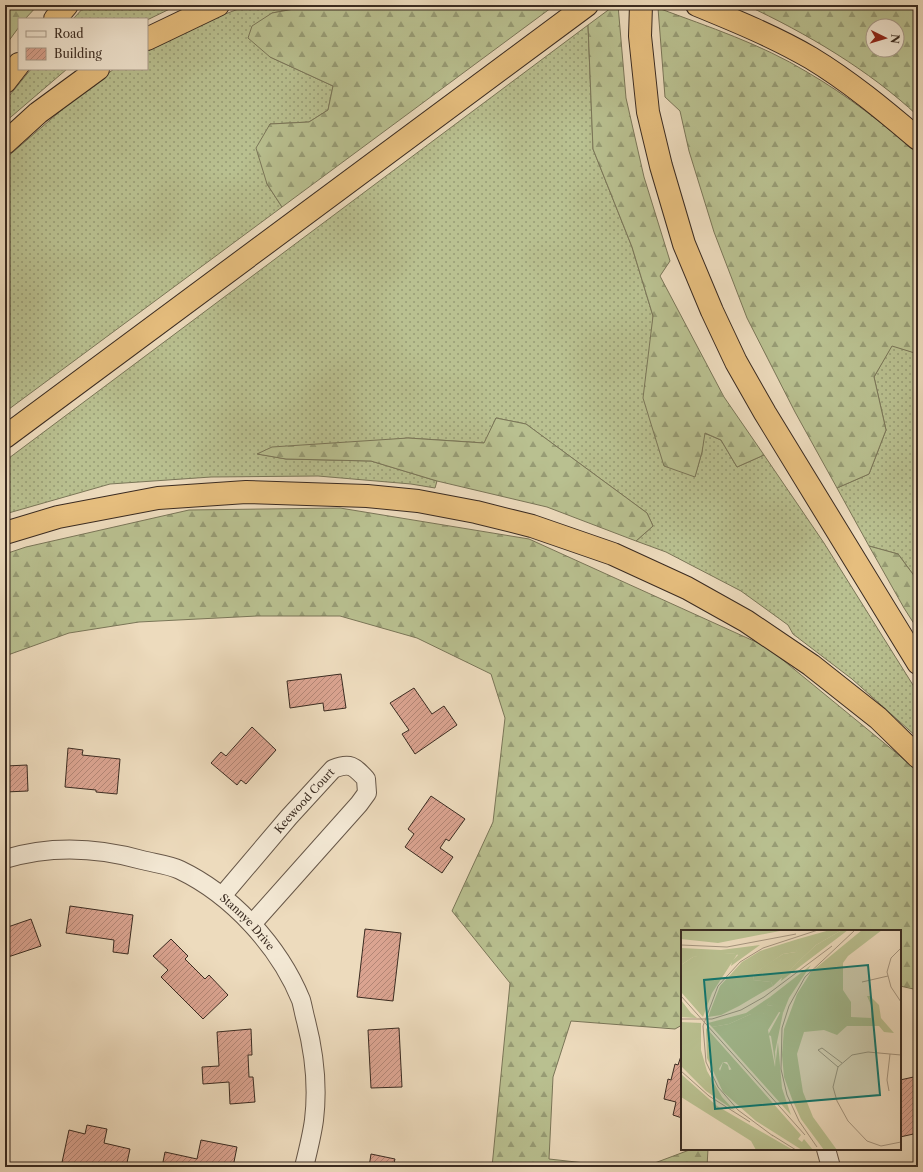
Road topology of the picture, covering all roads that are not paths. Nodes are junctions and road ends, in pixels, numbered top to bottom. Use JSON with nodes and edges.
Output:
{"nodes":[{"id":1,"x":67,"y":5,"type":"edge"},
{"id":2,"x":218,"y":5,"type":"edge"},
{"id":3,"x":587,"y":5,"type":"edge"},
{"id":4,"x":640,"y":5,"type":"edge"},
{"id":5,"x":697,"y":5,"type":"edge"},
{"id":6,"x":56,"y":18,"type":"edge"},
{"id":7,"x":148,"y":39,"type":"edge"},
{"id":8,"x":18,"y":65,"type":"edge"},
{"id":9,"x":97,"y":70,"type":"edge"},
{"id":10,"x":5,"y":82,"type":"edge"},
{"id":11,"x":918,"y":139,"type":"edge"},
{"id":12,"x":5,"y":143,"type":"edge"},
{"id":13,"x":5,"y":437,"type":"edge"},
{"id":14,"x":5,"y":532,"type":"edge"},
{"id":15,"x":918,"y":663,"type":"edge"},
{"id":16,"x":918,"y":757,"type":"edge"},
{"id":17,"x":5,"y":859,"type":"edge"},
{"id":18,"x":222,"y":896,"type":"junction"},
{"id":19,"x":252,"y":924,"type":"junction"},
{"id":20,"x":826,"y":1150,"type":"edge"},
{"id":21,"x":304,"y":1167,"type":"edge"},
{"id":22,"x":831,"y":1167,"type":"edge"}],
"edges":[{"from":1,"to":6,"type":"highway"},
{"from":2,"to":7,"type":"highway"},
{"from":3,"to":13,"type":"highway"},
{"from":4,"to":15,"type":"highway"},
{"from":5,"to":11,"type":"highway"},
{"from":8,"to":10,"type":"highway"},
{"from":9,"to":12,"type":"highway"},
{"from":14,"to":16,"type":"highway"},
{"from":17,"to":18,"type":"street","name":"Stannye Drive"},
{"from":18,"to":19,"type":"street","name":"Stannye Drive"},
{"from":18,"to":19,"type":"street","name":"Keewood Court"},
{"from":19,"to":21,"type":"street","name":"Stannye Drive"},
{"from":20,"to":22,"type":"street"}]}
